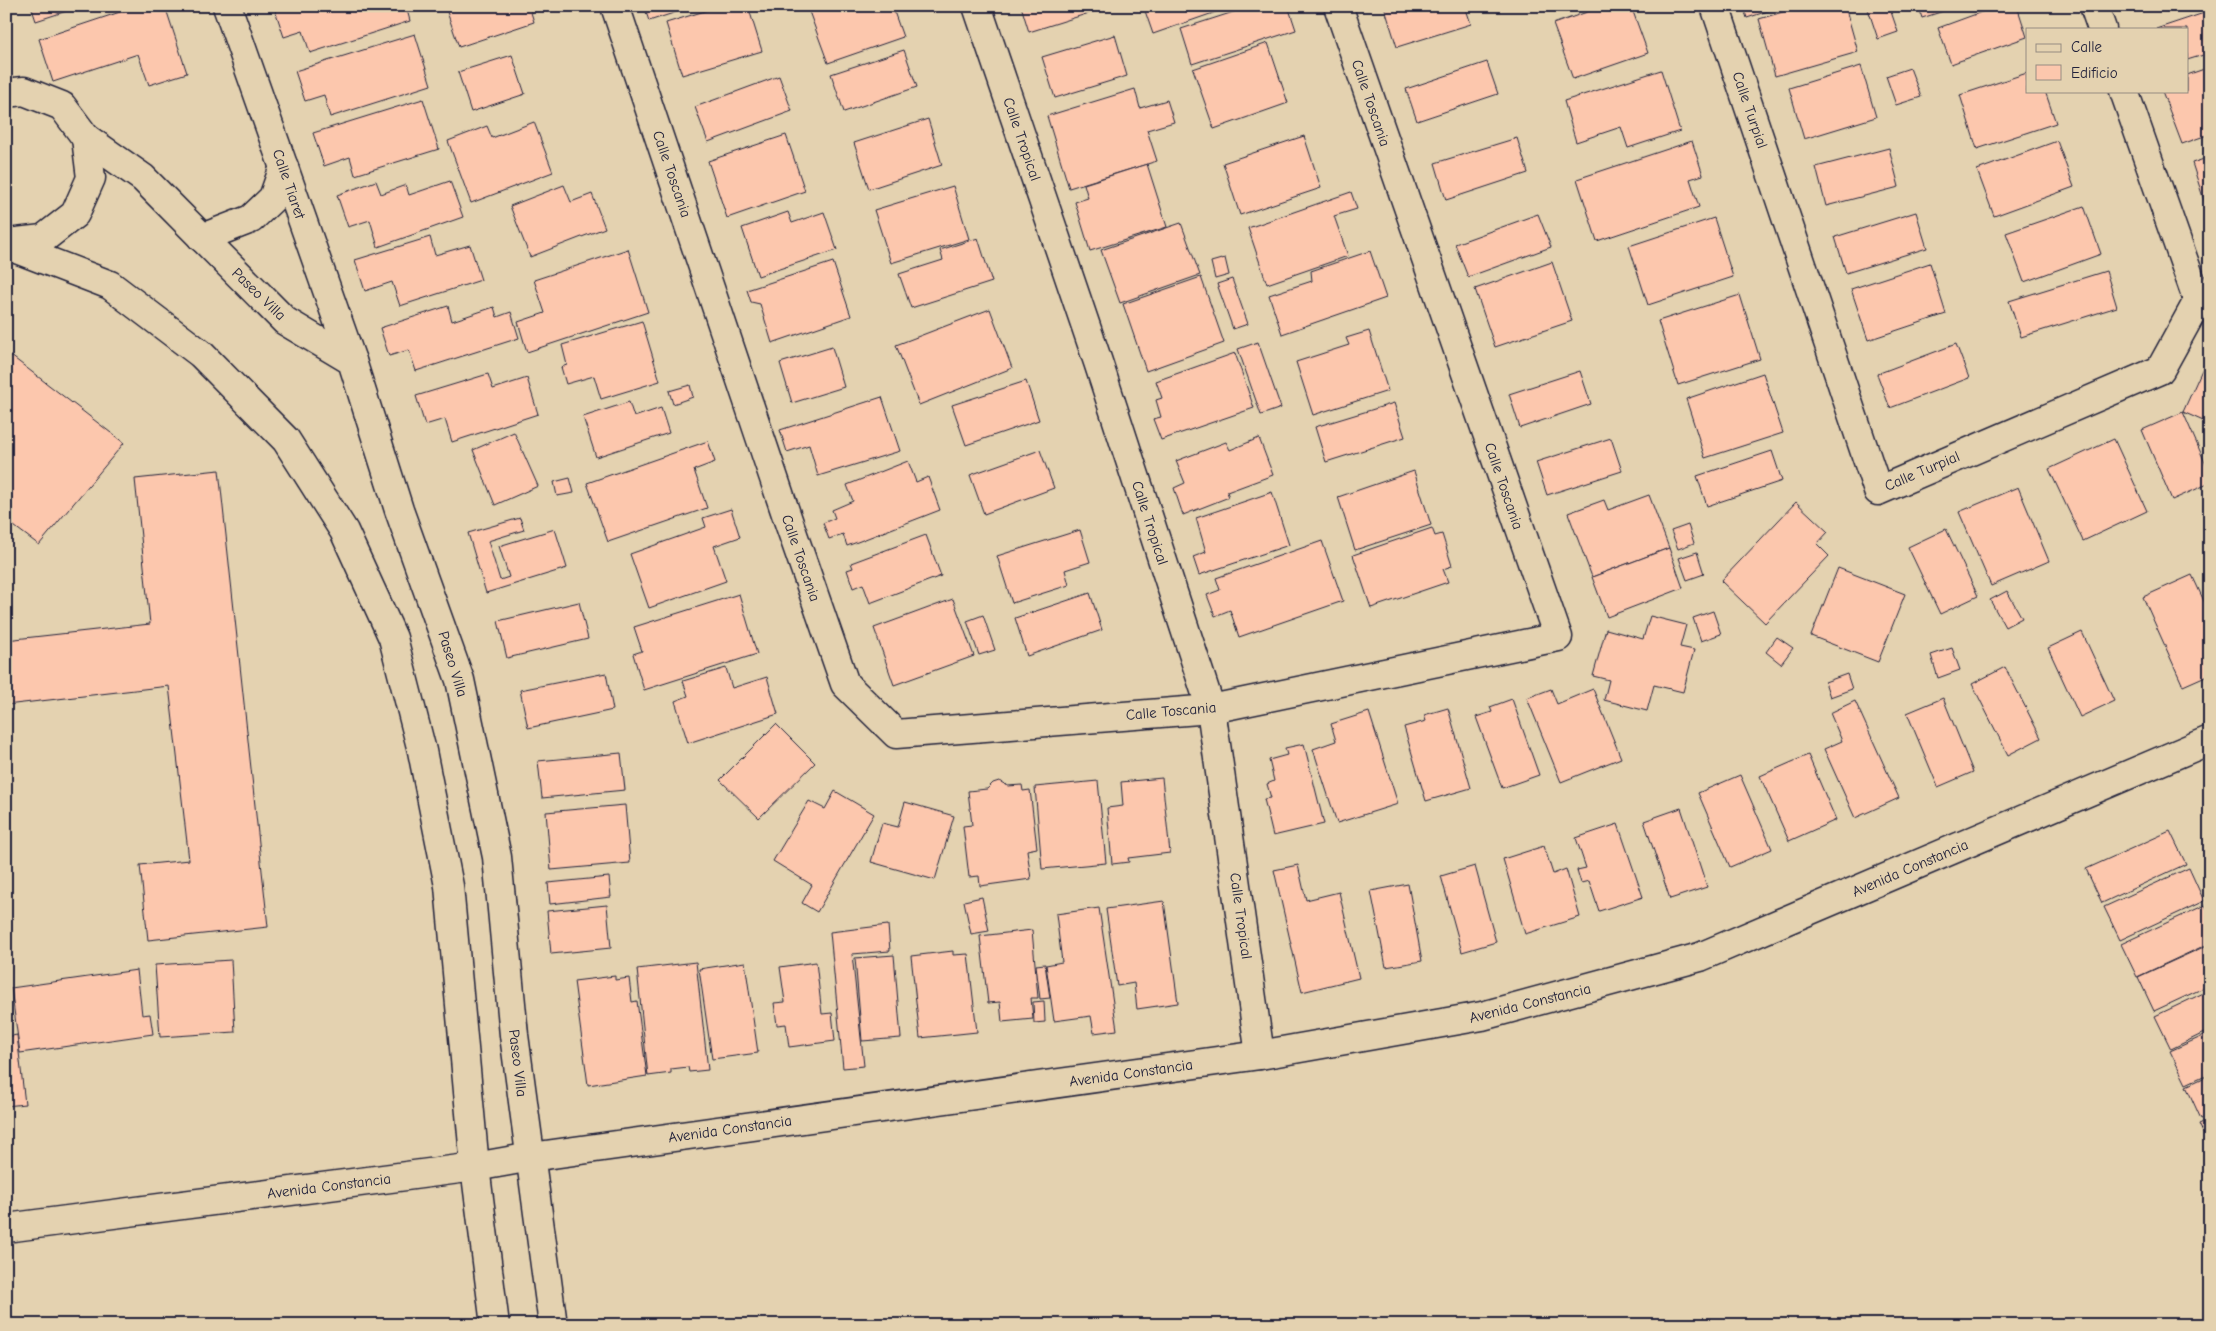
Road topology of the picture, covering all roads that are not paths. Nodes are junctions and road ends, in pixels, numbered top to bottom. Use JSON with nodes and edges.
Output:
{"nodes":[{"id":1,"x":227,"y":6,"type":"edge"},
{"id":2,"x":615,"y":6,"type":"edge"},
{"id":3,"x":977,"y":6,"type":"edge"},
{"id":4,"x":1338,"y":6,"type":"edge"},
{"id":5,"x":1715,"y":6,"type":"edge"},
{"id":6,"x":2094,"y":6,"type":"edge"},
{"id":7,"x":2102,"y":28,"type":"edge"},
{"id":8,"x":2124,"y":92,"type":"edge"},
{"id":9,"x":6,"y":93,"type":"edge"},
{"id":10,"x":86,"y":138,"type":"junction"},
{"id":11,"x":284,"y":167,"type":"junction"},
{"id":12,"x":202,"y":238,"type":"junction"},
{"id":13,"x":6,"y":244,"type":"edge"},
{"id":14,"x":352,"y":361,"type":"junction"},
{"id":15,"x":1211,"y":709,"type":"junction"},
{"id":16,"x":2209,"y":742,"type":"edge"},
{"id":17,"x":1260,"y":1055,"type":"junction"},
{"id":18,"x":531,"y":1156,"type":"junction"},
{"id":19,"x":475,"y":1167,"type":"junction"},
{"id":20,"x":6,"y":1228,"type":"edge"},
{"id":21,"x":496,"y":1325,"type":"edge"},
{"id":22,"x":553,"y":1325,"type":"edge"}],
"edges":[{"from":1,"to":11,"type":"street","name":"Calle Tiaret"},
{"from":2,"to":15,"type":"street","name":"Calle Toscania"},
{"from":3,"to":15,"type":"street","name":"Calle Tropical"},
{"from":4,"to":15,"type":"street","name":"Calle Toscania"},
{"from":5,"to":8,"type":"street","name":"Calle Turpial"},
{"from":6,"to":7,"type":"street"},
{"from":9,"to":10,"type":"street","name":"Paseo Villa"},
{"from":10,"to":12,"type":"street","name":"Paseo Villa"},
{"from":10,"to":13,"type":"street","name":"Paseo Villa"},
{"from":11,"to":12,"type":"street"},
{"from":11,"to":14,"type":"street","name":"Calle Tiaret"},
{"from":12,"to":14,"type":"street","name":"Paseo Villa"},
{"from":13,"to":19,"type":"street","name":"Paseo Villa"},
{"from":14,"to":18,"type":"street","name":"Paseo Villa"},
{"from":15,"to":17,"type":"street","name":"Calle Tropical"},
{"from":16,"to":17,"type":"street","name":"Avenida Constancia"},
{"from":17,"to":18,"type":"street","name":"Avenida Constancia"},
{"from":18,"to":19,"type":"street","name":"Avenida Constancia"},
{"from":18,"to":22,"type":"street","name":"Paseo Villa"},
{"from":19,"to":20,"type":"street","name":"Avenida Constancia"},
{"from":19,"to":21,"type":"street","name":"Paseo Villa"}]}
